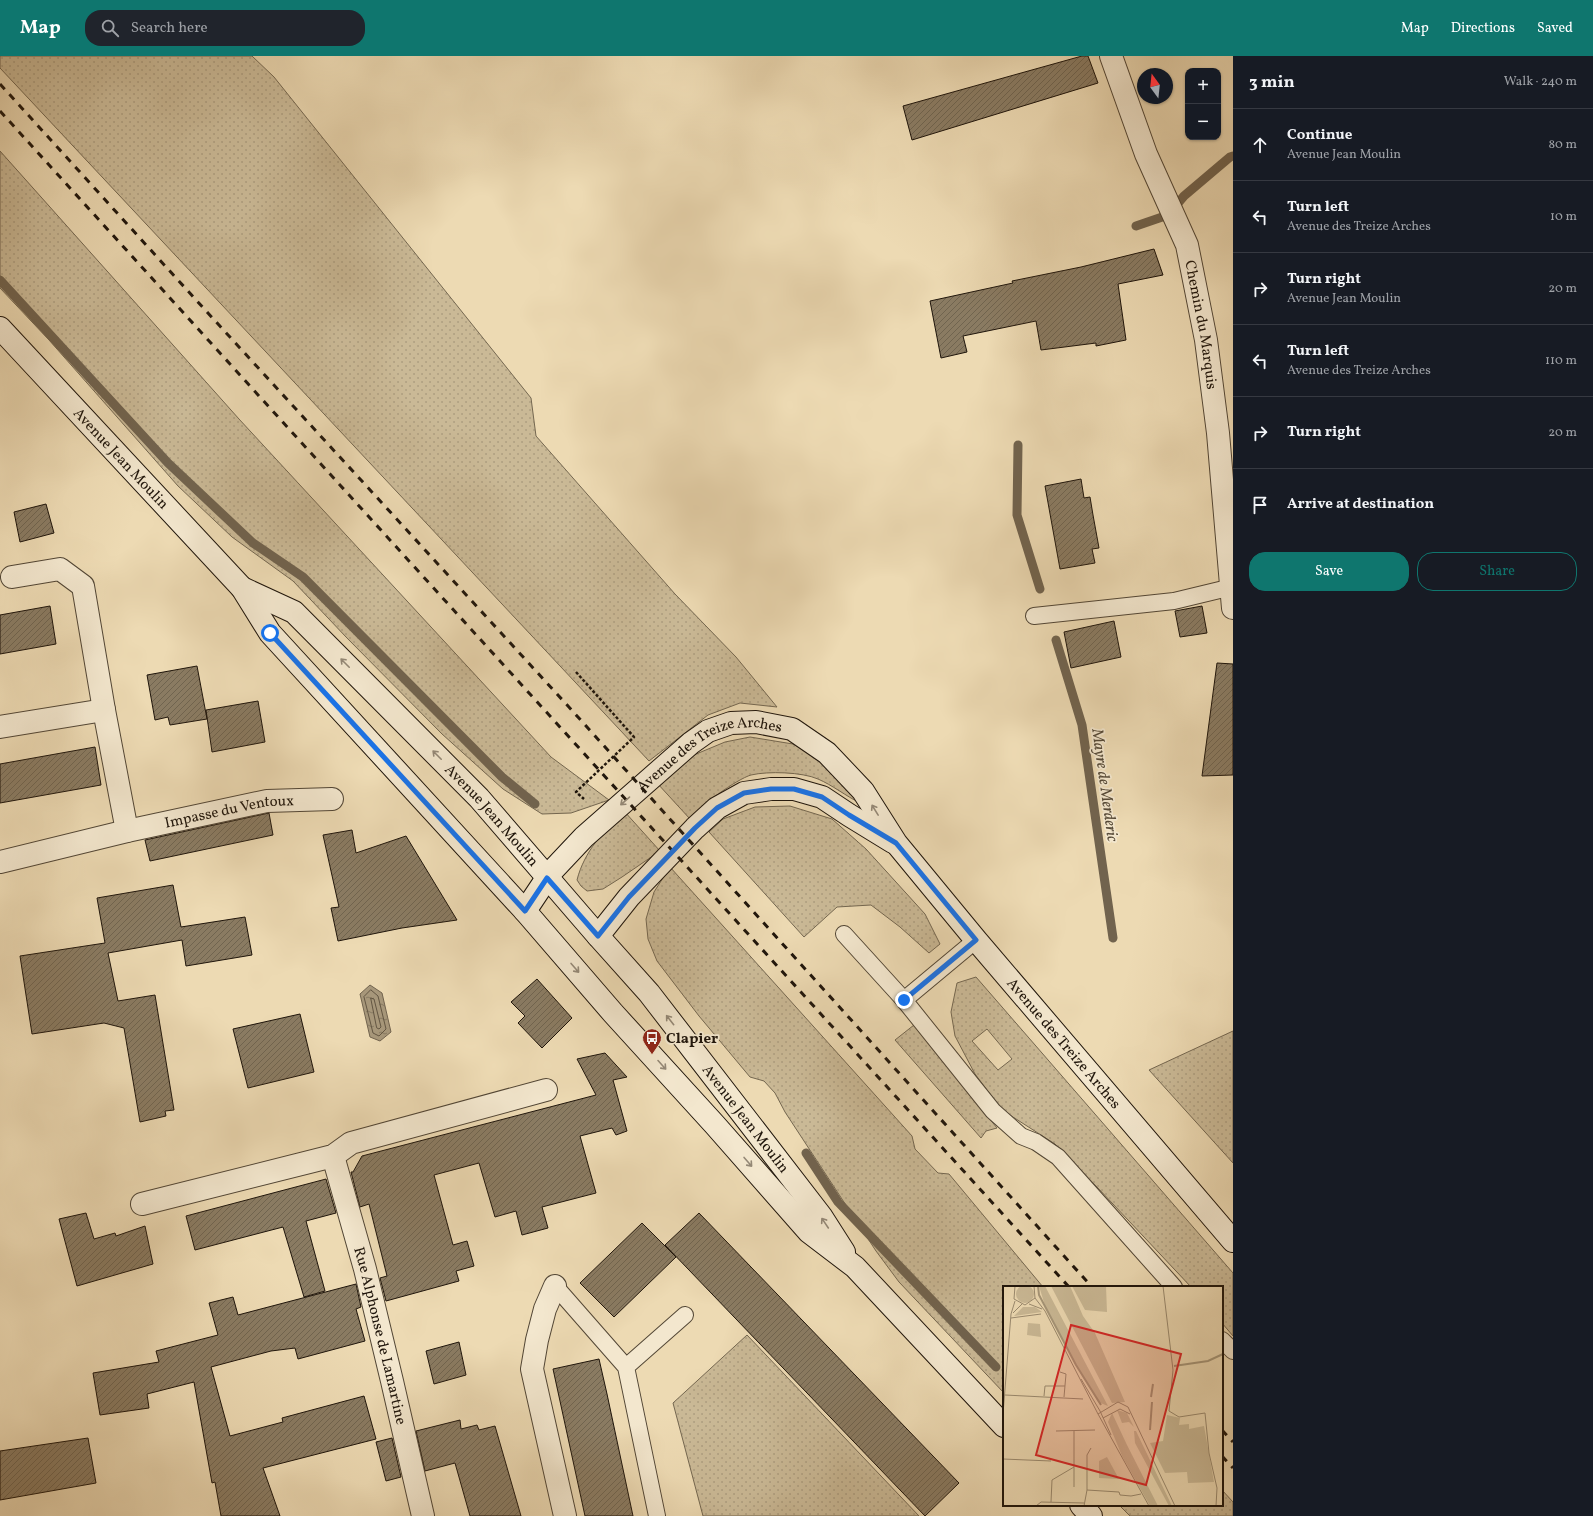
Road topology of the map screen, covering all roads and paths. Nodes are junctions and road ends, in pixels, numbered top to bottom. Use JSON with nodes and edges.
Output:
{"nodes":[{"id":1,"x":1111,"y":56,"type":"edge"},
{"id":2,"x":0,"y":328,"type":"edge"},
{"id":3,"x":12,"y":577,"type":"dead end"},
{"id":4,"x":242,"y":588,"type":"junction"},
{"id":5,"x":1232,"y":598,"type":"edge"},
{"id":6,"x":1034,"y":616,"type":"dead end"},
{"id":7,"x":576,"y":672,"type":"dead end"},
{"id":8,"x":104,"y":710,"type":"junction"},
{"id":9,"x":0,"y":727,"type":"edge"},
{"id":10,"x":332,"y":799,"type":"dead end"},
{"id":11,"x":605,"y":818,"type":"junction"},
{"id":12,"x":127,"y":831,"type":"junction"},
{"id":13,"x":896,"y":843,"type":"junction"},
{"id":14,"x":0,"y":862,"type":"edge"},
{"id":15,"x":547,"y":878,"type":"junction"},
{"id":16,"x":525,"y":911,"type":"junction"},
{"id":17,"x":844,"y":934,"type":"dead end"},
{"id":18,"x":598,"y":936,"type":"junction"},
{"id":19,"x":976,"y":940,"type":"junction"},
{"id":20,"x":904,"y":1000,"type":"junction"},
{"id":21,"x":546,"y":1090,"type":"dead end"},
{"id":22,"x":333,"y":1156,"type":"junction"},
{"id":23,"x":142,"y":1204,"type":"dead end"},
{"id":24,"x":1233,"y":1241,"type":"edge"},
{"id":25,"x":855,"y":1268,"type":"junction"},
{"id":26,"x":555,"y":1286,"type":"joint"},
{"id":27,"x":1173,"y":1286,"type":"edge"},
{"id":28,"x":685,"y":1315,"type":"dead end"},
{"id":29,"x":1223,"y":1341,"type":"edge"},
{"id":30,"x":1233,"y":1352,"type":"edge"},
{"id":31,"x":626,"y":1367,"type":"junction"},
{"id":32,"x":1003,"y":1425,"type":"edge"},
{"id":33,"x":1082,"y":1506,"type":"edge"},
{"id":34,"x":423,"y":1516,"type":"edge"},
{"id":35,"x":565,"y":1516,"type":"edge"},
{"id":36,"x":657,"y":1516,"type":"edge"},
{"id":37,"x":1091,"y":1516,"type":"edge"}],
"edges":[{"from":1,"to":5,"type":"street","name":"Chemin du Marquis"},
{"from":2,"to":4,"type":"street","name":"Avenue Jean Moulin"},
{"from":3,"to":8,"type":"street"},
{"from":15,"to":4,"type":"street","name":"Avenue Jean Moulin","one_way":true},
{"from":4,"to":16,"type":"street","name":"Avenue Jean Moulin"},
{"from":5,"to":6,"type":"lane"},
{"from":7,"to":11,"type":"path"},
{"from":8,"to":9,"type":"street"},
{"from":8,"to":12,"type":"street"},
{"from":10,"to":12,"type":"street","name":"Impasse du Ventoux"},
{"from":13,"to":11,"type":"street","name":"Avenue des Treize Arches","one_way":true},
{"from":11,"to":15,"type":"street","name":"Avenue des Treize Arches"},
{"from":12,"to":14,"type":"street","name":"Impasse du Ventoux"},
{"from":13,"to":18,"type":"street","name":"Avenue des Treize Arches"},
{"from":13,"to":19,"type":"street","name":"Avenue des Treize Arches"},
{"from":15,"to":16,"type":"street","name":"Avenue des Treize Arches"},
{"from":15,"to":18,"type":"street","name":"Avenue Jean Moulin"},
{"from":16,"to":25,"type":"street","name":"Avenue Jean Moulin","one_way":true},
{"from":17,"to":20,"type":"lane"},
{"from":25,"to":18,"type":"street","name":"Avenue Jean Moulin","one_way":true},
{"from":19,"to":20,"type":"lane"},
{"from":19,"to":24,"type":"street","name":"Avenue des Treize Arches"},
{"from":20,"to":27,"type":"lane"},
{"from":21,"to":22,"type":"street"},
{"from":22,"to":23,"type":"street"},
{"from":22,"to":34,"type":"street","name":"Rue Alphonse de Lamartine"},
{"from":25,"to":32,"type":"street","name":"Avenue Jean Moulin"},
{"from":26,"to":31,"type":"lane"},
{"from":26,"to":35,"type":"street"},
{"from":28,"to":31,"type":"lane"},
{"from":29,"to":30,"type":"lane"},
{"from":31,"to":36,"type":"lane"},
{"from":33,"to":37,"type":"street"}]}
